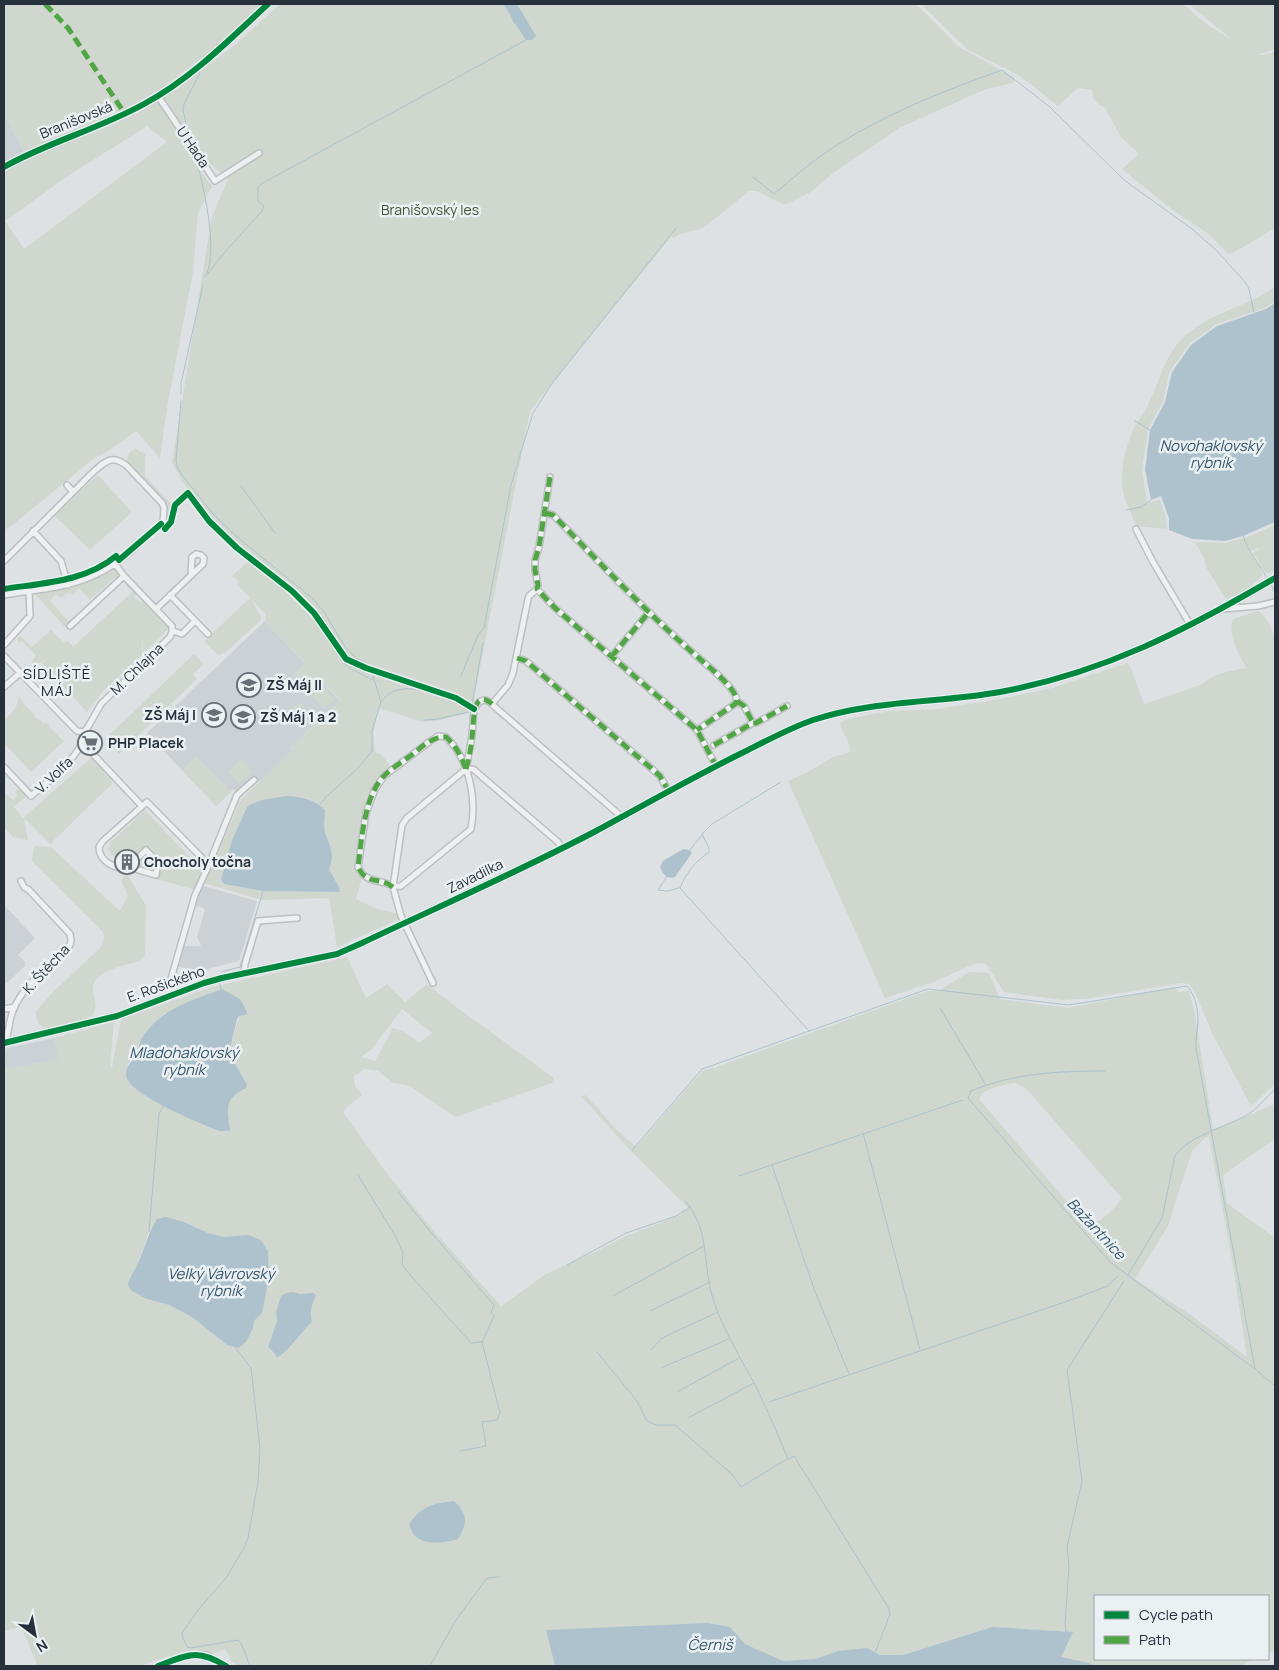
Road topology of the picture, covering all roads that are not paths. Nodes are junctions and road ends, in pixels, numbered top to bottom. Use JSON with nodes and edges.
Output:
{"nodes":[{"id":1,"x":268,"y":4,"type":"edge"},
{"id":2,"x":158,"y":96,"type":"junction"},
{"id":3,"x":259,"y":153,"type":"dead end"},
{"id":4,"x":4,"y":167,"type":"edge"},
{"id":5,"x":550,"y":477,"type":"dead end"},
{"id":6,"x":67,"y":485,"type":"dead end"},
{"id":7,"x":73,"y":492,"type":"junction"},
{"id":8,"x":545,"y":513,"type":"junction"},
{"id":9,"x":1136,"y":529,"type":"dead end"},
{"id":10,"x":33,"y":531,"type":"junction"},
{"id":11,"x":4,"y":561,"type":"edge"},
{"id":12,"x":114,"y":564,"type":"junction"},
{"id":13,"x":191,"y":575,"type":"dead end"},
{"id":14,"x":124,"y":576,"type":"junction"},
{"id":15,"x":1275,"y":578,"type":"edge"},
{"id":16,"x":68,"y":585,"type":"junction"},
{"id":17,"x":537,"y":589,"type":"junction"},
{"id":18,"x":29,"y":591,"type":"junction"},
{"id":19,"x":4,"y":595,"type":"edge"},
{"id":20,"x":170,"y":595,"type":"junction"},
{"id":21,"x":1275,"y":602,"type":"edge"},
{"id":22,"x":156,"y":609,"type":"junction"},
{"id":23,"x":1222,"y":609,"type":"junction"},
{"id":24,"x":649,"y":612,"type":"junction"},
{"id":25,"x":195,"y":621,"type":"junction"},
{"id":26,"x":70,"y":626,"type":"dead end"},
{"id":27,"x":1191,"y":626,"type":"junction"},
{"id":28,"x":173,"y":631,"type":"junction"},
{"id":29,"x":208,"y":634,"type":"dead end"},
{"id":30,"x":4,"y":645,"type":"edge"},
{"id":31,"x":4,"y":656,"type":"edge"},
{"id":32,"x":611,"y":657,"type":"junction"},
{"id":33,"x":517,"y":658,"type":"junction"},
{"id":34,"x":20,"y":673,"type":"junction"},
{"id":35,"x":4,"y":688,"type":"edge"},
{"id":36,"x":738,"y":701,"type":"junction"},
{"id":37,"x":465,"y":704,"type":"dead end"},
{"id":38,"x":492,"y":704,"type":"junction"},
{"id":39,"x":787,"y":706,"type":"dead end"},
{"id":40,"x":474,"y":709,"type":"junction"},
{"id":41,"x":753,"y":722,"type":"junction"},
{"id":42,"x":697,"y":730,"type":"junction"},
{"id":43,"x":84,"y":732,"type":"junction"},
{"id":44,"x":82,"y":745,"type":"junction"},
{"id":45,"x":714,"y":745,"type":"dead end"},
{"id":46,"x":716,"y":766,"type":"junction"},
{"id":47,"x":4,"y":767,"type":"edge"},
{"id":48,"x":466,"y":769,"type":"junction"},
{"id":49,"x":254,"y":780,"type":"dead end"},
{"id":50,"x":668,"y":792,"type":"junction"},
{"id":51,"x":141,"y":805,"type":"junction"},
{"id":52,"x":622,"y":817,"type":"junction"},
{"id":53,"x":562,"y":848,"type":"junction"},
{"id":54,"x":210,"y":863,"type":"junction"},
{"id":55,"x":129,"y":866,"type":"junction"},
{"id":56,"x":21,"y":881,"type":"dead end"},
{"id":57,"x":392,"y":887,"type":"junction"},
{"id":58,"x":297,"y":918,"type":"dead end"},
{"id":59,"x":404,"y":924,"type":"junction"},
{"id":60,"x":337,"y":954,"type":"joint"},
{"id":61,"x":244,"y":973,"type":"junction"},
{"id":62,"x":433,"y":983,"type":"dead end"},
{"id":63,"x":171,"y":995,"type":"junction"},
{"id":64,"x":14,"y":1007,"type":"junction"},
{"id":65,"x":4,"y":1009,"type":"edge"},
{"id":66,"x":6,"y":1043,"type":"edge"},
{"id":67,"x":207,"y":1655,"type":"dead end"},
{"id":68,"x":158,"y":1666,"type":"edge"}],
"edges":[{"from":1,"to":2,"type":"street","name":"Branišovská"},
{"from":2,"to":3,"type":"street","name":"U Hada"},
{"from":2,"to":4,"type":"street","name":"Branišovská"},
{"from":5,"to":8,"type":"street"},
{"from":6,"to":7,"type":"street"},
{"from":7,"to":10,"type":"street"},
{"from":7,"to":12,"type":"street"},
{"from":8,"to":17,"type":"street"},
{"from":8,"to":24,"type":"street"},
{"from":9,"to":27,"type":"street"},
{"from":10,"to":11,"type":"street"},
{"from":10,"to":16,"type":"street"},
{"from":12,"to":14,"type":"street","name":"M. Chlajna"},
{"from":12,"to":16,"type":"street"},
{"from":13,"to":20,"type":"street"},
{"from":14,"to":22,"type":"street","name":"M. Chlajna"},
{"from":14,"to":26,"type":"street"},
{"from":15,"to":23,"type":"street","name":"Zavadilka"},
{"from":16,"to":18,"type":"street"},
{"from":17,"to":32,"type":"street"},
{"from":17,"to":33,"type":"street"},
{"from":18,"to":19,"type":"street"},
{"from":18,"to":30,"type":"street"},
{"from":20,"to":22,"type":"street"},
{"from":20,"to":25,"type":"street"},
{"from":21,"to":23,"type":"street"},
{"from":22,"to":28,"type":"street","name":"M. Chlajna"},
{"from":23,"to":27,"type":"street","name":"Zavadilka"},
{"from":24,"to":32,"type":"street"},
{"from":24,"to":36,"type":"street"},
{"from":25,"to":28,"type":"street","name":"M. Chlajna"},
{"from":25,"to":29,"type":"street"},
{"from":27,"to":46,"type":"street","name":"Zavadilka"},
{"from":28,"to":43,"type":"street","name":"M. Chlajna"},
{"from":31,"to":34,"type":"street"},
{"from":32,"to":42,"type":"street"},
{"from":33,"to":38,"type":"street"},
{"from":33,"to":50,"type":"street"},
{"from":34,"to":35,"type":"street"},
{"from":34,"to":43,"type":"street"},
{"from":36,"to":41,"type":"street"},
{"from":36,"to":42,"type":"street"},
{"from":37,"to":40,"type":"street"},
{"from":38,"to":40,"type":"street"},
{"from":38,"to":52,"type":"street"},
{"from":39,"to":41,"type":"street"},
{"from":40,"to":48,"type":"street"},
{"from":41,"to":45,"type":"street"},
{"from":42,"to":46,"type":"street"},
{"from":43,"to":44,"type":"street","name":"V. Volfa"},
{"from":44,"to":47,"type":"street","name":"V. Volfa"},
{"from":44,"to":51,"type":"street","name":"V. Volfa"},
{"from":46,"to":50,"type":"street","name":"Zavadilka"},
{"from":48,"to":53,"type":"street"},
{"from":48,"to":57,"type":"street"},
{"from":48,"to":57,"type":"street"},
{"from":48,"to":57,"type":"street"},
{"from":49,"to":54,"type":"street"},
{"from":50,"to":52,"type":"street","name":"Zavadilka"},
{"from":51,"to":54,"type":"street","name":"V. Volfa"},
{"from":51,"to":55,"type":"street"},
{"from":52,"to":53,"type":"street","name":"Zavadilka"},
{"from":53,"to":59,"type":"street","name":"Zavadilka"},
{"from":54,"to":63,"type":"street"},
{"from":55,"to":55,"type":"street"},
{"from":56,"to":64,"type":"street","name":"K. Štěcha"},
{"from":57,"to":59,"type":"street"},
{"from":58,"to":61,"type":"street"},
{"from":59,"to":60,"type":"street","name":"Zavadilka"},
{"from":59,"to":62,"type":"street"},
{"from":60,"to":61,"type":"street","name":"E. Rošického"},
{"from":61,"to":63,"type":"street","name":"E. Rošického"},
{"from":63,"to":66,"type":"street","name":"E. Rošického"},
{"from":64,"to":65,"type":"street"},
{"from":64,"to":66,"type":"street","name":"K. Štěcha"},
{"from":67,"to":68,"type":"street"}]}
